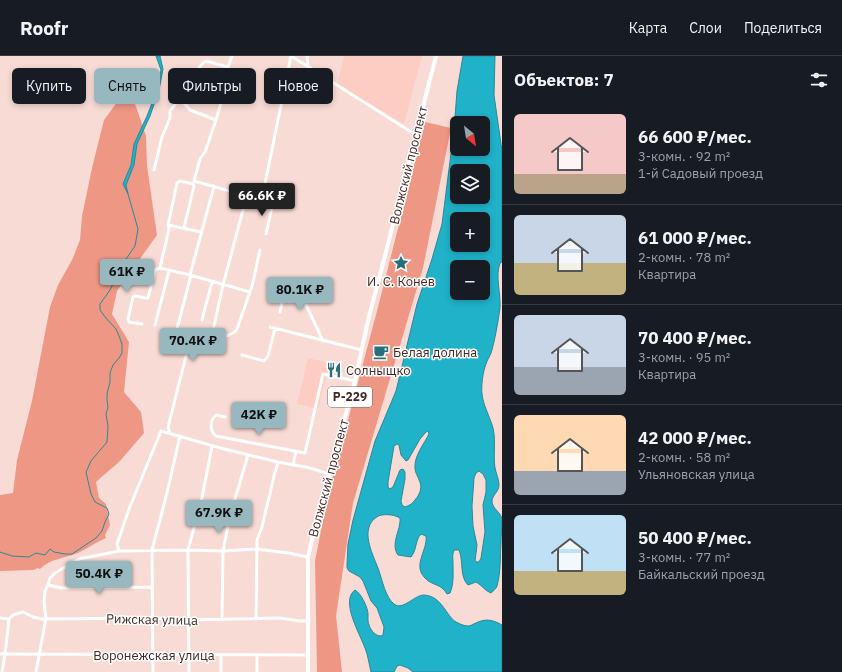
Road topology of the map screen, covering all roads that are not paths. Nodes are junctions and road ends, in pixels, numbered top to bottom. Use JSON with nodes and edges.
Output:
{"nodes":[{"id":1,"x":232,"y":56,"type":"edge"},
{"id":2,"x":291,"y":56,"type":"edge"},
{"id":3,"x":307,"y":56,"type":"edge"},
{"id":4,"x":436,"y":56,"type":"edge"},
{"id":5,"x":228,"y":67,"type":"junction"},
{"id":6,"x":308,"y":67,"type":"junction"},
{"id":7,"x":200,"y":68,"type":"edge"},
{"id":8,"x":175,"y":104,"type":"edge"},
{"id":9,"x":185,"y":104,"type":"edge"},
{"id":10,"x":216,"y":120,"type":"junction"},
{"id":11,"x":416,"y":135,"type":"junction"},
{"id":12,"x":154,"y":170,"type":"dead end"},
{"id":13,"x":214,"y":186,"type":"junction"},
{"id":14,"x":247,"y":195,"type":"junction"},
{"id":15,"x":261,"y":199,"type":"junction"},
{"id":16,"x":168,"y":225,"type":"junction"},
{"id":17,"x":184,"y":228,"type":"junction"},
{"id":18,"x":201,"y":232,"type":"junction"},
{"id":19,"x":266,"y":234,"type":"dead end"},
{"id":20,"x":260,"y":250,"type":"dead end"},
{"id":21,"x":160,"y":268,"type":"junction"},
{"id":22,"x":169,"y":271,"type":"junction"},
{"id":23,"x":190,"y":275,"type":"junction"},
{"id":24,"x":212,"y":282,"type":"junction"},
{"id":25,"x":223,"y":285,"type":"junction"},
{"id":26,"x":250,"y":292,"type":"junction"},
{"id":27,"x":280,"y":312,"type":"dead end"},
{"id":28,"x":202,"y":320,"type":"dead end"},
{"id":29,"x":142,"y":324,"type":"dead end"},
{"id":30,"x":155,"y":325,"type":"dead end"},
{"id":31,"x":214,"y":326,"type":"dead end"},
{"id":32,"x":270,"y":327,"type":"dead end"},
{"id":33,"x":275,"y":328,"type":"junction"},
{"id":34,"x":177,"y":329,"type":"dead end"},
{"id":35,"x":323,"y":341,"type":"junction"},
{"id":36,"x":362,"y":350,"type":"junction"},
{"id":37,"x":242,"y":355,"type":"dead end"},
{"id":38,"x":355,"y":380,"type":"junction"},
{"id":39,"x":225,"y":417,"type":"dead end"},
{"id":40,"x":172,"y":434,"type":"junction"},
{"id":41,"x":180,"y":436,"type":"junction"},
{"id":42,"x":212,"y":446,"type":"junction"},
{"id":43,"x":296,"y":451,"type":"junction"},
{"id":44,"x":248,"y":454,"type":"junction"},
{"id":45,"x":278,"y":462,"type":"junction"},
{"id":46,"x":293,"y":465,"type":"junction"},
{"id":47,"x":329,"y":474,"type":"junction"},
{"id":48,"x":257,"y":549,"type":"junction"},
{"id":49,"x":152,"y":550,"type":"junction"},
{"id":50,"x":188,"y":550,"type":"junction"},
{"id":51,"x":119,"y":551,"type":"junction"},
{"id":52,"x":223,"y":551,"type":"junction"},
{"id":53,"x":308,"y":557,"type":"junction"},
{"id":54,"x":48,"y":585,"type":"junction"},
{"id":55,"x":152,"y":587,"type":"junction"},
{"id":56,"x":0,"y":618,"type":"edge"},
{"id":57,"x":46,"y":618,"type":"junction"},
{"id":58,"x":152,"y":618,"type":"junction"},
{"id":59,"x":256,"y":618,"type":"junction"},
{"id":60,"x":222,"y":619,"type":"junction"},
{"id":61,"x":9,"y":620,"type":"junction"},
{"id":62,"x":189,"y":620,"type":"junction"},
{"id":63,"x":308,"y":621,"type":"junction"},
{"id":64,"x":0,"y":654,"type":"edge"},
{"id":65,"x":5,"y":654,"type":"junction"},
{"id":66,"x":39,"y":654,"type":"junction"},
{"id":67,"x":153,"y":655,"type":"junction"},
{"id":68,"x":189,"y":655,"type":"junction"},
{"id":69,"x":221,"y":655,"type":"junction"},
{"id":70,"x":257,"y":655,"type":"junction"},
{"id":71,"x":308,"y":655,"type":"junction"},
{"id":72,"x":2,"y":672,"type":"edge"},
{"id":73,"x":36,"y":672,"type":"edge"},
{"id":74,"x":153,"y":672,"type":"edge"},
{"id":75,"x":189,"y":672,"type":"edge"},
{"id":76,"x":222,"y":672,"type":"edge"},
{"id":77,"x":257,"y":672,"type":"edge"},
{"id":78,"x":308,"y":672,"type":"edge"}],
"edges":[{"from":1,"to":5,"type":"street"},
{"from":2,"to":6,"type":"street"},
{"from":2,"to":15,"type":"street"},
{"from":3,"to":6,"type":"street"},
{"from":4,"to":11,"type":"main road","name":"Волжский проспект","number":"Р-229"},
{"from":5,"to":7,"type":"street"},
{"from":5,"to":10,"type":"street"},
{"from":6,"to":11,"type":"street"},
{"from":8,"to":12,"type":"street"},
{"from":9,"to":10,"type":"street"},
{"from":10,"to":13,"type":"street"},
{"from":11,"to":36,"type":"main road","name":"Волжский проспект","number":"Р-229"},
{"from":13,"to":14,"type":"street"},
{"from":13,"to":18,"type":"street"},
{"from":14,"to":15,"type":"street"},
{"from":14,"to":25,"type":"street"},
{"from":15,"to":19,"type":"street"},
{"from":16,"to":17,"type":"street"},
{"from":16,"to":17,"type":"street"},
{"from":16,"to":21,"type":"street"},
{"from":17,"to":18,"type":"street"},
{"from":18,"to":23,"type":"street"},
{"from":20,"to":26,"type":"street"},
{"from":21,"to":22,"type":"street"},
{"from":21,"to":29,"type":"street"},
{"from":22,"to":23,"type":"street"},
{"from":22,"to":30,"type":"street"},
{"from":23,"to":24,"type":"street"},
{"from":23,"to":34,"type":"street"},
{"from":24,"to":25,"type":"street"},
{"from":24,"to":28,"type":"street"},
{"from":25,"to":26,"type":"street"},
{"from":25,"to":31,"type":"street"},
{"from":26,"to":40,"type":"street"},
{"from":27,"to":35,"type":"street"},
{"from":32,"to":33,"type":"street"},
{"from":33,"to":35,"type":"street"},
{"from":33,"to":37,"type":"street"},
{"from":35,"to":36,"type":"street"},
{"from":36,"to":38,"type":"main road","name":"Волжский проспект","number":"Р-229"},
{"from":38,"to":43,"type":"street"},
{"from":38,"to":47,"type":"main road","name":"Волжский проспект","number":"Р-229"},
{"from":39,"to":43,"type":"street"},
{"from":40,"to":41,"type":"street"},
{"from":40,"to":51,"type":"street"},
{"from":41,"to":42,"type":"street"},
{"from":41,"to":49,"type":"street"},
{"from":42,"to":44,"type":"street"},
{"from":42,"to":50,"type":"street"},
{"from":43,"to":46,"type":"street"},
{"from":44,"to":45,"type":"street"},
{"from":44,"to":52,"type":"street"},
{"from":45,"to":46,"type":"street"},
{"from":45,"to":48,"type":"street"},
{"from":46,"to":47,"type":"street"},
{"from":47,"to":53,"type":"main road","name":"Волжский проспект","number":"Р-229"},
{"from":48,"to":52,"type":"street"},
{"from":48,"to":53,"type":"street"},
{"from":48,"to":59,"type":"street"},
{"from":49,"to":50,"type":"street"},
{"from":49,"to":51,"type":"street"},
{"from":49,"to":55,"type":"street"},
{"from":50,"to":52,"type":"street"},
{"from":50,"to":62,"type":"street"},
{"from":51,"to":54,"type":"street"},
{"from":52,"to":60,"type":"street"},
{"from":53,"to":63,"type":"main road","name":"Волжский проспект","number":"Р-229"},
{"from":54,"to":55,"type":"street"},
{"from":54,"to":57,"type":"street"},
{"from":55,"to":58,"type":"street"},
{"from":56,"to":61,"type":"street"},
{"from":57,"to":58,"type":"street","name":"Рижская улица"},
{"from":57,"to":61,"type":"street","name":"Рижская улица"},
{"from":57,"to":66,"type":"street"},
{"from":58,"to":62,"type":"street","name":"Рижская улица"},
{"from":58,"to":67,"type":"street"},
{"from":59,"to":60,"type":"street","name":"Рижская улица"},
{"from":59,"to":63,"type":"street","name":"Рижская улица"},
{"from":60,"to":62,"type":"street","name":"Рижская улица"},
{"from":61,"to":65,"type":"street"},
{"from":62,"to":68,"type":"street"},
{"from":63,"to":71,"type":"main road","name":"Волжский проспект","number":"Р-229"},
{"from":64,"to":65,"type":"street","name":"Воронежская улица"},
{"from":65,"to":66,"type":"street","name":"Воронежская улица"},
{"from":65,"to":72,"type":"street"},
{"from":66,"to":67,"type":"street","name":"Воронежская улица"},
{"from":66,"to":73,"type":"street"},
{"from":67,"to":68,"type":"street","name":"Воронежская улица"},
{"from":67,"to":74,"type":"street"},
{"from":68,"to":69,"type":"street","name":"Воронежская улица"},
{"from":68,"to":75,"type":"street"},
{"from":69,"to":70,"type":"street","name":"Воронежская улица"},
{"from":69,"to":76,"type":"street"},
{"from":70,"to":71,"type":"street","name":"Воронежская улица"},
{"from":70,"to":77,"type":"street"},
{"from":71,"to":78,"type":"main road","name":"Волжский проспект","number":"Р-229"}]}
